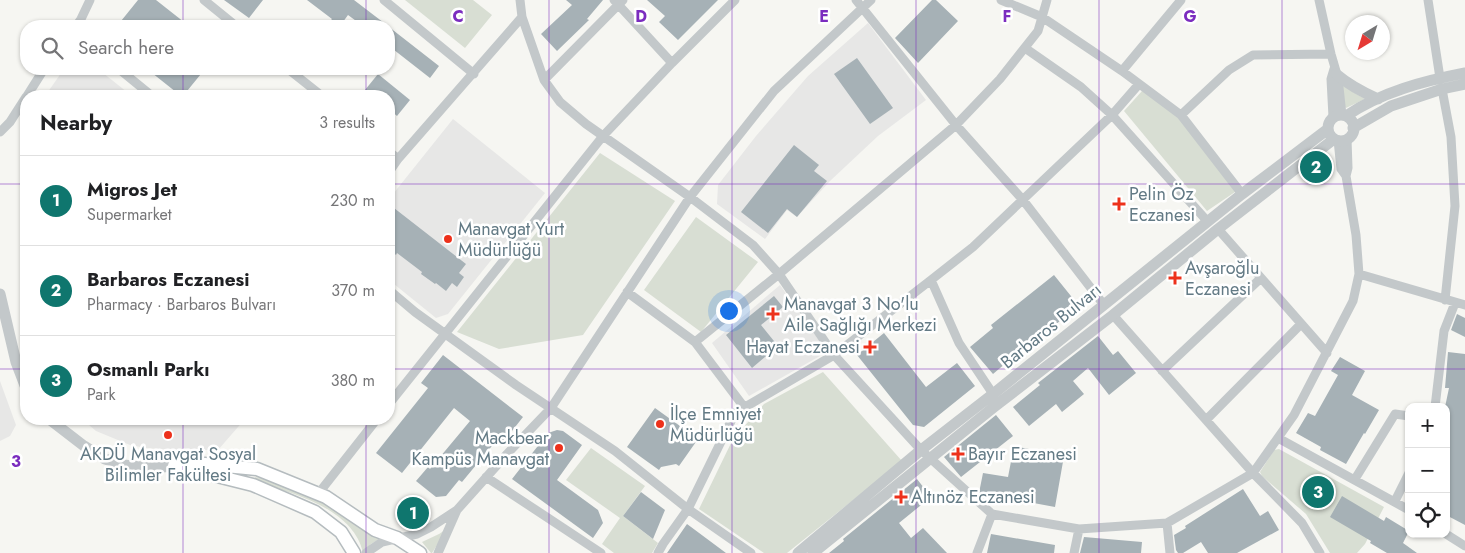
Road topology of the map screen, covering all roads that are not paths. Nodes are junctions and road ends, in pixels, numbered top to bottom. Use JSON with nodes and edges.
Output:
{"nodes":[{"id":1,"x":90,"y":0,"type":"edge"},
{"id":2,"x":204,"y":0,"type":"edge"},
{"id":3,"x":384,"y":0,"type":"edge"},
{"id":4,"x":520,"y":0,"type":"edge"},
{"id":5,"x":735,"y":0,"type":"edge"},
{"id":6,"x":856,"y":0,"type":"edge"},
{"id":7,"x":872,"y":0,"type":"edge"},
{"id":8,"x":1001,"y":0,"type":"edge"},
{"id":9,"x":1047,"y":0,"type":"edge"},
{"id":10,"x":1181,"y":0,"type":"edge"},
{"id":11,"x":1319,"y":0,"type":"edge"},
{"id":12,"x":1428,"y":0,"type":"edge"},
{"id":13,"x":618,"y":2,"type":"edge"},
{"id":14,"x":862,"y":8,"type":"junction"},
{"id":15,"x":522,"y":17,"type":"junction"},
{"id":16,"x":1042,"y":17,"type":"junction"},
{"id":17,"x":80,"y":20,"type":"edge"},
{"id":18,"x":229,"y":20,"type":"edge"},
{"id":19,"x":1025,"y":48,"type":"junction"},
{"id":20,"x":1331,"y":54,"type":"junction"},
{"id":21,"x":672,"y":63,"type":"junction"},
{"id":22,"x":1122,"y":71,"type":"junction"},
{"id":23,"x":1335,"y":71,"type":"junction"},
{"id":24,"x":1465,"y":73,"type":"edge"},
{"id":25,"x":474,"y":74,"type":"junction"},
{"id":26,"x":40,"y":75,"type":"edge"},
{"id":27,"x":126,"y":75,"type":"edge"},
{"id":28,"x":296,"y":75,"type":"edge"},
{"id":29,"x":544,"y":80,"type":"junction"},
{"id":30,"x":1441,"y":83,"type":"junction"},
{"id":31,"x":1139,"y":84,"type":"junction"},
{"id":32,"x":1465,"y":84,"type":"edge"},
{"id":33,"x":31,"y":90,"type":"edge"},
{"id":34,"x":145,"y":90,"type":"edge"},
{"id":35,"x":314,"y":90,"type":"edge"},
{"id":36,"x":1378,"y":99,"type":"junction"},
{"id":37,"x":20,"y":107,"type":"edge"},
{"id":38,"x":1112,"y":115,"type":"junction"},
{"id":39,"x":1181,"y":115,"type":"junction"},
{"id":40,"x":1340,"y":116,"type":"junction"},
{"id":41,"x":956,"y":125,"type":"junction"},
{"id":42,"x":0,"y":132,"type":"edge"},
{"id":43,"x":1340,"y":135,"type":"junction"},
{"id":44,"x":603,"y":136,"type":"junction"},
{"id":45,"x":395,"y":156,"type":"edge"},
{"id":46,"x":398,"y":158,"type":"junction"},
{"id":47,"x":395,"y":163,"type":"edge"},
{"id":48,"x":1242,"y":194,"type":"junction"},
{"id":49,"x":690,"y":197,"type":"junction"},
{"id":50,"x":1023,"y":200,"type":"junction"},
{"id":51,"x":1208,"y":222,"type":"junction"},
{"id":52,"x":1218,"y":229,"type":"junction"},
{"id":53,"x":779,"y":274,"type":"junction"},
{"id":54,"x":1359,"y":274,"type":"junction"},
{"id":55,"x":1261,"y":278,"type":"junction"},
{"id":56,"x":932,"y":280,"type":"junction"},
{"id":57,"x":627,"y":292,"type":"junction"},
{"id":58,"x":0,"y":294,"type":"edge"},
{"id":59,"x":395,"y":295,"type":"edge"},
{"id":60,"x":1445,"y":300,"type":"junction"},
{"id":61,"x":1455,"y":302,"type":"junction"},
{"id":62,"x":1104,"y":305,"type":"junction"},
{"id":63,"x":1465,"y":305,"type":"edge"},
{"id":64,"x":1113,"y":315,"type":"junction"},
{"id":65,"x":1301,"y":324,"type":"junction"},
{"id":66,"x":445,"y":333,"type":"junction"},
{"id":67,"x":695,"y":342,"type":"junction"},
{"id":68,"x":1327,"y":353,"type":"junction"},
{"id":69,"x":834,"y":355,"type":"junction"},
{"id":70,"x":1162,"y":371,"type":"junction"},
{"id":71,"x":20,"y":372,"type":"edge"},
{"id":72,"x":993,"y":394,"type":"junction"},
{"id":73,"x":395,"y":396,"type":"edge"},
{"id":74,"x":1435,"y":403,"type":"edge"},
{"id":75,"x":744,"y":407,"type":"junction"},
{"id":76,"x":551,"y":408,"type":"junction"},
{"id":77,"x":1405,"y":415,"type":"edge"},
{"id":78,"x":1206,"y":420,"type":"junction"},
{"id":79,"x":57,"y":425,"type":"edge"},
{"id":80,"x":372,"y":425,"type":"edge"},
{"id":81,"x":1278,"y":438,"type":"junction"},
{"id":82,"x":921,"y":450,"type":"junction"},
{"id":83,"x":930,"y":459,"type":"junction"},
{"id":84,"x":174,"y":466,"type":"junction"},
{"id":85,"x":1253,"y":473,"type":"junction"},
{"id":86,"x":486,"y":478,"type":"junction"},
{"id":87,"x":1355,"y":480,"type":"junction"},
{"id":88,"x":1405,"y":481,"type":"edge"},
{"id":89,"x":318,"y":494,"type":"junction"},
{"id":90,"x":1395,"y":501,"type":"junction"},
{"id":91,"x":1405,"y":507,"type":"edge"},
{"id":92,"x":688,"y":509,"type":"junction"},
{"id":93,"x":458,"y":510,"type":"junction"},
{"id":94,"x":992,"y":514,"type":"junction"},
{"id":95,"x":1167,"y":523,"type":"junction"},
{"id":96,"x":1079,"y":529,"type":"junction"},
{"id":97,"x":1450,"y":537,"type":"edge"},
{"id":98,"x":397,"y":538,"type":"junction"},
{"id":99,"x":1465,"y":546,"type":"edge"},
{"id":100,"x":354,"y":553,"type":"edge"},
{"id":101,"x":366,"y":553,"type":"edge"},
{"id":102,"x":420,"y":553,"type":"edge"},
{"id":103,"x":438,"y":553,"type":"edge"},
{"id":104,"x":601,"y":553,"type":"edge"},
{"id":105,"x":658,"y":553,"type":"edge"},
{"id":106,"x":751,"y":553,"type":"edge"},
{"id":107,"x":798,"y":553,"type":"edge"},
{"id":108,"x":813,"y":553,"type":"edge"},
{"id":109,"x":977,"y":553,"type":"edge"},
{"id":110,"x":1074,"y":553,"type":"edge"},
{"id":111,"x":1170,"y":553,"type":"edge"},
{"id":112,"x":1320,"y":553,"type":"edge"}],
"edges":[{"from":1,"to":17,"type":"street"},
{"from":2,"to":18,"type":"street"},
{"from":3,"to":25,"type":"street"},
{"from":4,"to":15,"type":"street"},
{"from":5,"to":21,"type":"street"},
{"from":6,"to":14,"type":"street"},
{"from":7,"to":14,"type":"street"},
{"from":8,"to":16,"type":"street"},
{"from":9,"to":16,"type":"street"},
{"from":10,"to":22,"type":"street"},
{"from":11,"to":20,"type":"street"},
{"from":12,"to":30,"type":"street"},
{"from":13,"to":21,"type":"street"},
{"from":13,"to":29,"type":"street"},
{"from":14,"to":41,"type":"street"},
{"from":14,"to":49,"type":"street"},
{"from":15,"to":25,"type":"street"},
{"from":15,"to":29,"type":"street"},
{"from":16,"to":19,"type":"street"},
{"from":16,"to":22,"type":"street"},
{"from":19,"to":38,"type":"street"},
{"from":19,"to":41,"type":"street"},
{"from":20,"to":23,"type":"street"},
{"from":20,"to":39,"type":"street"},
{"from":21,"to":44,"type":"street"},
{"from":22,"to":31,"type":"street"},
{"from":23,"to":36,"type":"street"},
{"from":23,"to":40,"type":"street"},
{"from":24,"to":30,"type":"street","name":"Barbaros Bulvarı"},
{"from":25,"to":46,"type":"street"},
{"from":26,"to":33,"type":"street"},
{"from":27,"to":34,"type":"street"},
{"from":28,"to":35,"type":"street"},
{"from":29,"to":44,"type":"street"},
{"from":30,"to":32,"type":"street","name":"Barbaros Bulvarı"},
{"from":30,"to":36,"type":"street","name":"Barbaros Bulvarı"},
{"from":30,"to":43,"type":"street","name":"Barbaros Bulvarı"},
{"from":30,"to":60,"type":"street"},
{"from":31,"to":38,"type":"street"},
{"from":31,"to":39,"type":"street"},
{"from":36,"to":40,"type":"street","name":"Barbaros Bulvarı"},
{"from":37,"to":42,"type":"street"},
{"from":38,"to":50,"type":"street"},
{"from":38,"to":51,"type":"street"},
{"from":39,"to":48,"type":"street"},
{"from":40,"to":43,"type":"street"},
{"from":40,"to":43,"type":"street"},
{"from":41,"to":50,"type":"street"},
{"from":41,"to":53,"type":"street"},
{"from":43,"to":48,"type":"street","name":"Barbaros Bulvarı"},
{"from":43,"to":52,"type":"street","name":"Barbaros Bulvarı"},
{"from":43,"to":54,"type":"street"},
{"from":44,"to":49,"type":"street"},
{"from":44,"to":66,"type":"street"},
{"from":45,"to":46,"type":"street"},
{"from":46,"to":47,"type":"street"},
{"from":48,"to":51,"type":"street","name":"Barbaros Bulvarı"},
{"from":49,"to":53,"type":"street"},
{"from":49,"to":57,"type":"street"},
{"from":50,"to":56,"type":"street"},
{"from":50,"to":62,"type":"street"},
{"from":51,"to":62,"type":"street","name":"Barbaros Bulvarı"},
{"from":52,"to":55,"type":"street"},
{"from":52,"to":64,"type":"street","name":"Barbaros Bulvarı"},
{"from":53,"to":67,"type":"street"},
{"from":53,"to":69,"type":"street"},
{"from":54,"to":60,"type":"street"},
{"from":54,"to":68,"type":"street"},
{"from":55,"to":65,"type":"street"},
{"from":55,"to":70,"type":"street"},
{"from":56,"to":69,"type":"street"},
{"from":56,"to":72,"type":"street"},
{"from":57,"to":67,"type":"street"},
{"from":57,"to":76,"type":"street"},
{"from":58,"to":71,"type":"street"},
{"from":59,"to":66,"type":"street"},
{"from":60,"to":61,"type":"street"},
{"from":61,"to":63,"type":"street"},
{"from":61,"to":74,"type":"street"},
{"from":62,"to":72,"type":"street","name":"Barbaros Bulvarı"},
{"from":64,"to":70,"type":"street"},
{"from":64,"to":83,"type":"street","name":"Barbaros Bulvarı"},
{"from":65,"to":68,"type":"street"},
{"from":65,"to":78,"type":"street"},
{"from":66,"to":73,"type":"street"},
{"from":66,"to":76,"type":"street"},
{"from":67,"to":75,"type":"street"},
{"from":68,"to":81,"type":"street"},
{"from":69,"to":75,"type":"street"},
{"from":69,"to":82,"type":"street"},
{"from":70,"to":78,"type":"street"},
{"from":72,"to":82,"type":"street","name":"Barbaros Bulvarı"},
{"from":75,"to":92,"type":"street"},
{"from":76,"to":86,"type":"street"},
{"from":76,"to":92,"type":"street"},
{"from":77,"to":87,"type":"street"},
{"from":78,"to":85,"type":"street"},
{"from":79,"to":84,"type":"street"},
{"from":80,"to":89,"type":"street"},
{"from":81,"to":85,"type":"street"},
{"from":81,"to":87,"type":"street"},
{"from":82,"to":83,"type":"street"},
{"from":82,"to":107,"type":"street","name":"Barbaros Bulvarı"},
{"from":83,"to":94,"type":"street"},
{"from":83,"to":108,"type":"street","name":"Barbaros Bulvarı"},
{"from":84,"to":89,"type":"main road"},
{"from":84,"to":100,"type":"main road"},
{"from":85,"to":95,"type":"street"},
{"from":85,"to":112,"type":"street"},
{"from":86,"to":93,"type":"street"},
{"from":86,"to":104,"type":"street"},
{"from":87,"to":90,"type":"street"},
{"from":88,"to":90,"type":"street"},
{"from":89,"to":98,"type":"main road"},
{"from":90,"to":91,"type":"street"},
{"from":92,"to":105,"type":"street"},
{"from":92,"to":106,"type":"street"},
{"from":93,"to":98,"type":"street"},
{"from":93,"to":103,"type":"street"},
{"from":94,"to":96,"type":"street"},
{"from":94,"to":109,"type":"street"},
{"from":95,"to":96,"type":"street"},
{"from":95,"to":111,"type":"street"},
{"from":96,"to":110,"type":"street"},
{"from":97,"to":99,"type":"street"},
{"from":98,"to":101,"type":"street"},
{"from":98,"to":102,"type":"main road"}]}
